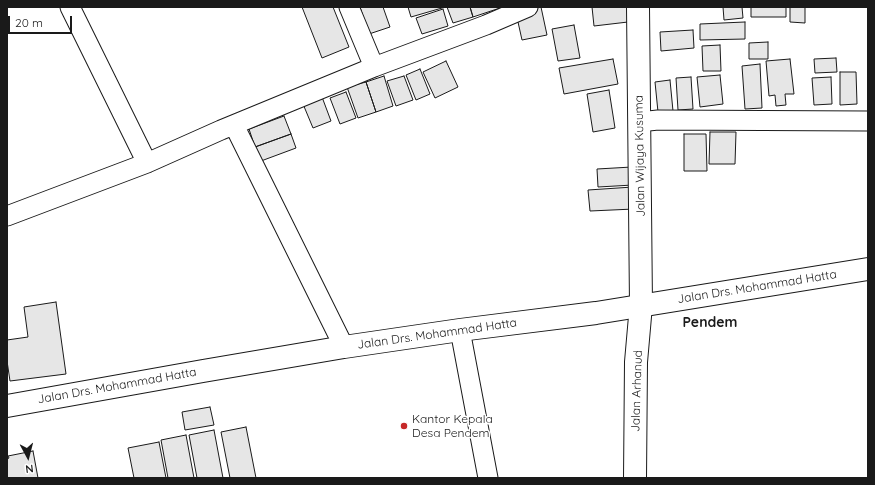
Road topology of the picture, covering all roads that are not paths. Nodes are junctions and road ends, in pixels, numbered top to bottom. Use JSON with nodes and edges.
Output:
{"nodes":[{"id":1,"x":70,"y":7,"type":"edge"},
{"id":2,"x":348,"y":7,"type":"edge"},
{"id":3,"x":528,"y":7,"type":"edge"},
{"id":4,"x":638,"y":7,"type":"edge"},
{"id":5,"x":374,"y":67,"type":"junction"},
{"id":6,"x":868,"y":121,"type":"edge"},
{"id":7,"x":638,"y":122,"type":"junction"},
{"id":8,"x":234,"y":125,"type":"junction"},
{"id":9,"x":147,"y":163,"type":"junction"},
{"id":10,"x":7,"y":216,"type":"edge"},
{"id":11,"x":868,"y":269,"type":"edge"},
{"id":12,"x":642,"y":305,"type":"junction"},
{"id":13,"x":460,"y":330,"type":"junction"},
{"id":14,"x":344,"y":347,"type":"junction"},
{"id":15,"x":7,"y":406,"type":"edge"},
{"id":16,"x":488,"y":478,"type":"edge"},
{"id":17,"x":635,"y":478,"type":"edge"}],
"edges":[{"from":1,"to":9,"type":"street"},
{"from":2,"to":5,"type":"street"},
{"from":3,"to":5,"type":"street"},
{"from":4,"to":7,"type":"main road","name":"Jalan Wijaya Kusuma"},
{"from":5,"to":8,"type":"street"},
{"from":6,"to":7,"type":"street"},
{"from":7,"to":12,"type":"main road","name":"Jalan Wijaya Kusuma"},
{"from":8,"to":9,"type":"street"},
{"from":8,"to":14,"type":"street"},
{"from":9,"to":10,"type":"street"},
{"from":11,"to":12,"type":"main road","name":"Jalan Drs. Mohammad Hatta"},
{"from":12,"to":13,"type":"main road","name":"Jalan Drs. Mohammad Hatta"},
{"from":12,"to":17,"type":"main road","name":"Jalan Arhanud"},
{"from":13,"to":14,"type":"main road","name":"Jalan Drs. Mohammad Hatta"},
{"from":13,"to":16,"type":"street"},
{"from":14,"to":15,"type":"main road","name":"Jalan Drs. Mohammad Hatta"}]}
